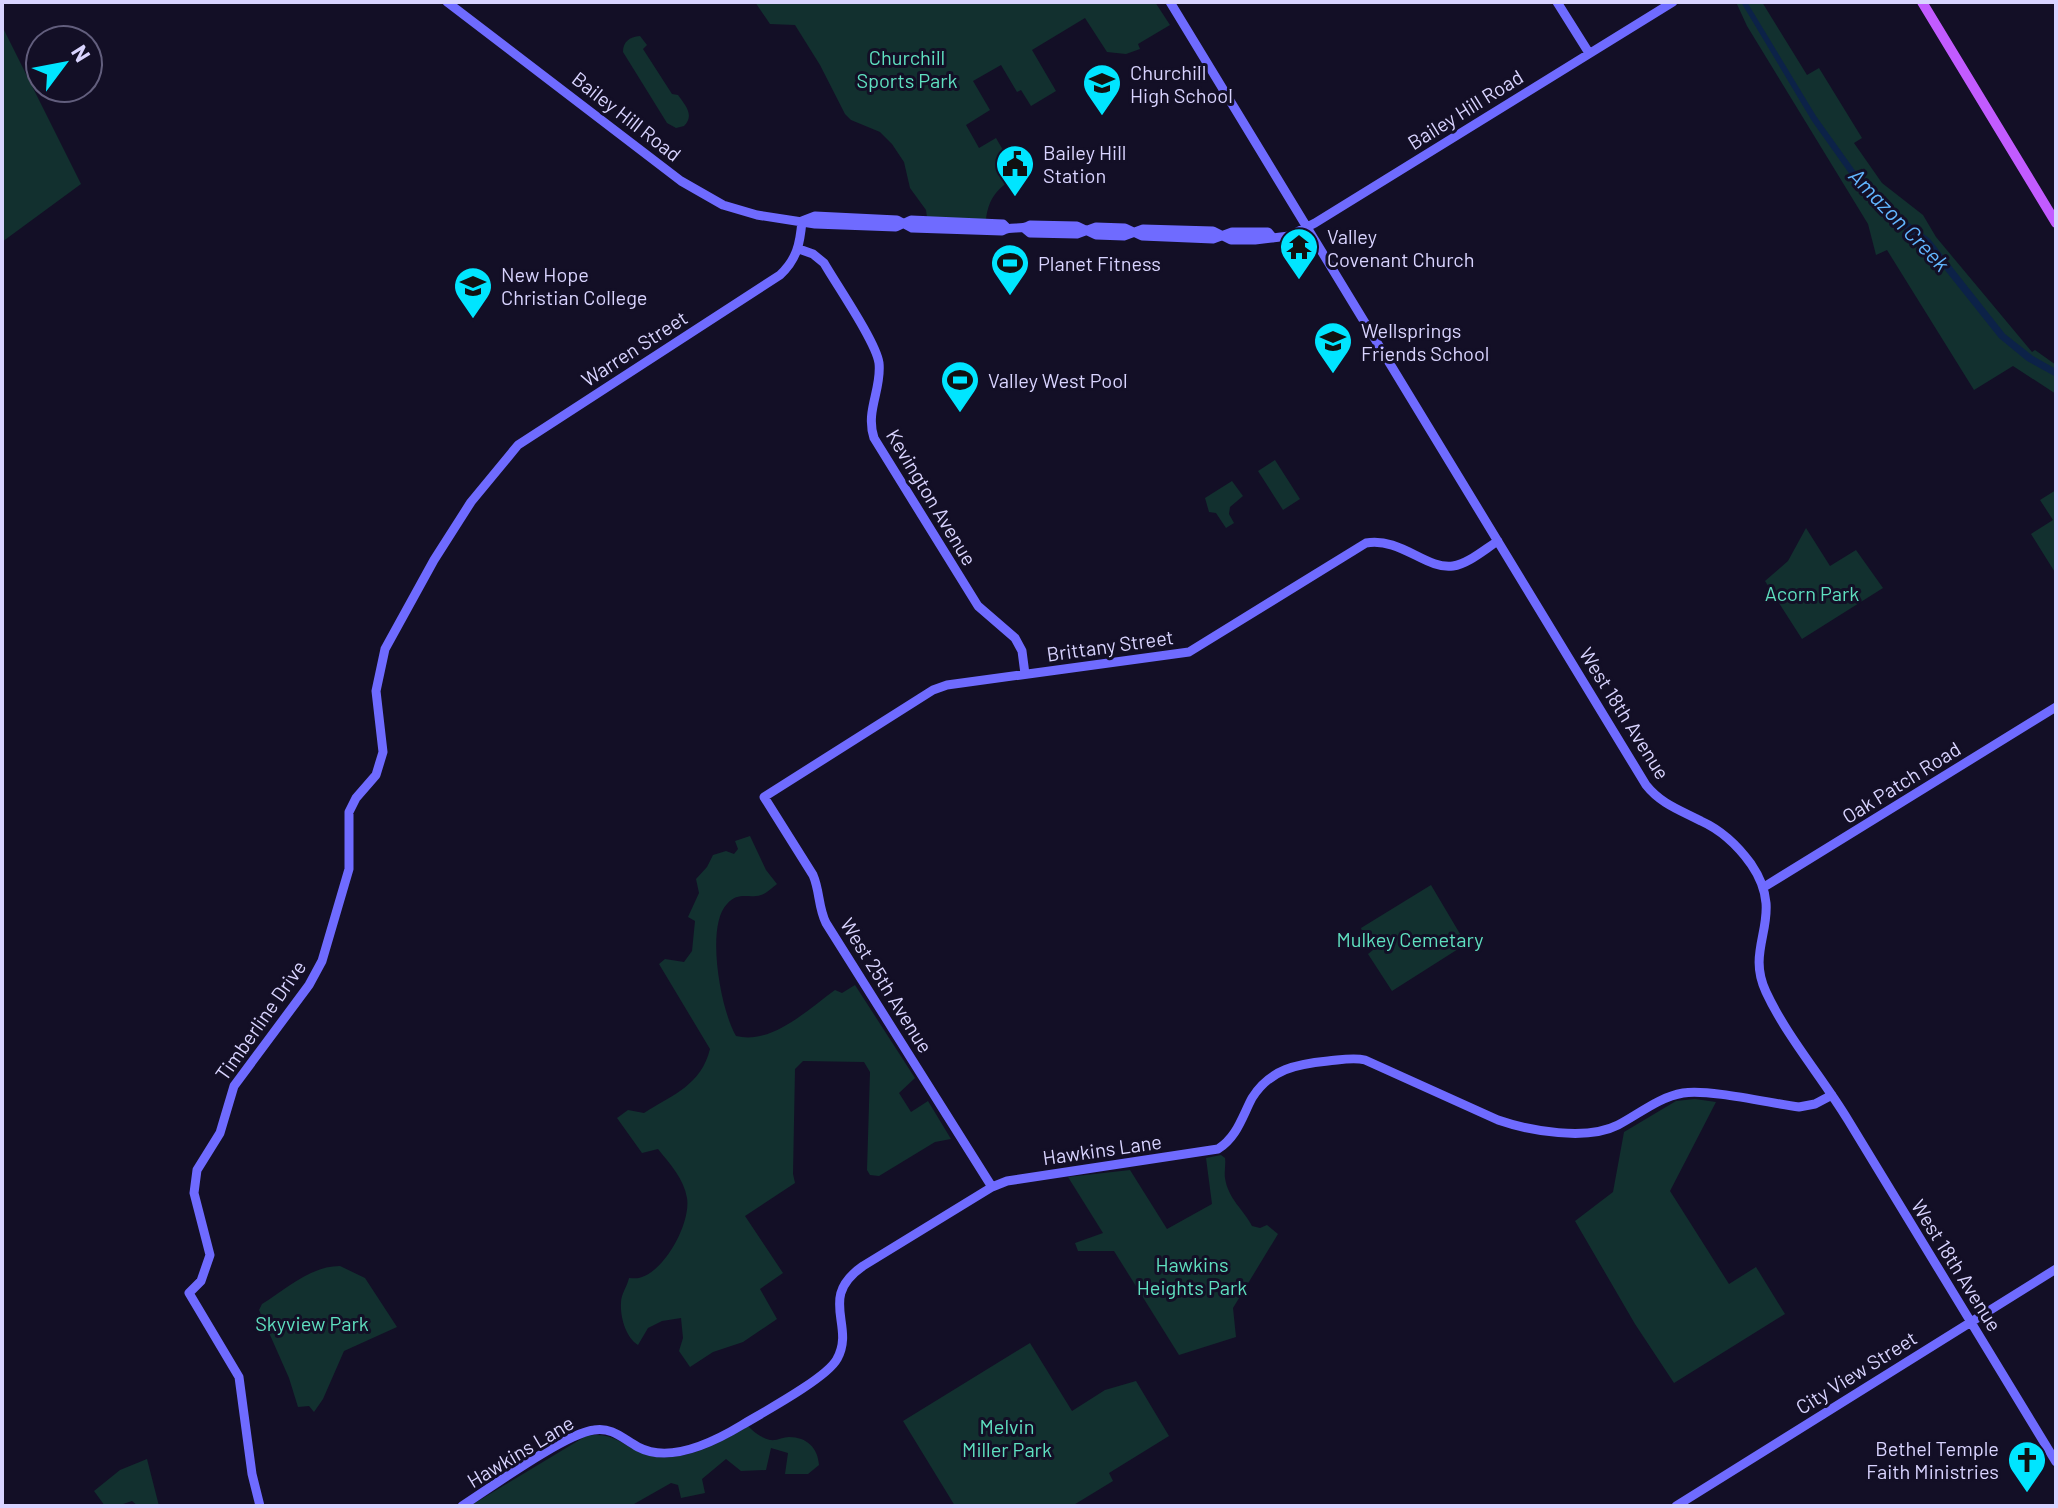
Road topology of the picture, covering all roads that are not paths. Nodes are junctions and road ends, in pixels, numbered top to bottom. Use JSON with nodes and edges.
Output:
{"nodes":[{"id":1,"x":447,"y":2,"type":"edge"},
{"id":2,"x":1170,"y":2,"type":"edge"},
{"id":3,"x":1557,"y":2,"type":"edge"},
{"id":4,"x":1673,"y":2,"type":"edge"},
{"id":5,"x":1922,"y":2,"type":"edge"},
{"id":6,"x":1589,"y":53,"type":"junction"},
{"id":7,"x":802,"y":221,"type":"junction"},
{"id":8,"x":2056,"y":223,"type":"edge"},
{"id":9,"x":1307,"y":228,"type":"junction"},
{"id":10,"x":799,"y":249,"type":"junction"},
{"id":11,"x":471,"y":502,"type":"joint"},
{"id":12,"x":1498,"y":541,"type":"junction"},
{"id":13,"x":1025,"y":674,"type":"junction"},
{"id":14,"x":2056,"y":707,"type":"edge"},
{"id":15,"x":764,"y":797,"type":"joint"},
{"id":16,"x":1764,"y":887,"type":"junction"},
{"id":17,"x":1832,"y":1095,"type":"junction"},
{"id":18,"x":992,"y":1187,"type":"junction"},
{"id":19,"x":2056,"y":1269,"type":"edge"},
{"id":20,"x":1971,"y":1322,"type":"junction"},
{"id":21,"x":2056,"y":1462,"type":"edge"},
{"id":22,"x":260,"y":1506,"type":"edge"},
{"id":23,"x":462,"y":1506,"type":"edge"},
{"id":24,"x":1676,"y":1506,"type":"edge"}],
"edges":[{"from":1,"to":7,"type":"street","name":"Bailey Hill Road"},
{"from":2,"to":9,"type":"street","name":"West 18th Avenue"},
{"from":3,"to":6,"type":"street"},
{"from":4,"to":6,"type":"street","name":"Bailey Hill Road"},
{"from":5,"to":8,"type":"main road"},
{"from":6,"to":9,"type":"street","name":"Bailey Hill Road"},
{"from":7,"to":9,"type":"street","name":"Bailey Hill Road"},
{"from":7,"to":10,"type":"street"},
{"from":9,"to":12,"type":"street","name":"West 18th Avenue"},
{"from":10,"to":11,"type":"street","name":"Warren Street"},
{"from":10,"to":13,"type":"street","name":"Kevington Avenue"},
{"from":11,"to":22,"type":"street","name":"Timberline Drive"},
{"from":12,"to":13,"type":"street","name":"Brittany Street"},
{"from":12,"to":16,"type":"street","name":"West 18th Avenue"},
{"from":13,"to":15,"type":"street","name":"Brittany Street"},
{"from":14,"to":16,"type":"street","name":"Oak Patch Road"},
{"from":15,"to":18,"type":"street","name":"West 25th Avenue"},
{"from":16,"to":17,"type":"street","name":"West 18th Avenue"},
{"from":17,"to":18,"type":"street","name":"Hawkins Lane"},
{"from":17,"to":20,"type":"street","name":"West 18th Avenue"},
{"from":18,"to":23,"type":"street","name":"Hawkins Lane"},
{"from":19,"to":20,"type":"street","name":"City View Street"},
{"from":20,"to":21,"type":"street","name":"West 18th Avenue"},
{"from":20,"to":24,"type":"street","name":"City View Street"}]}
